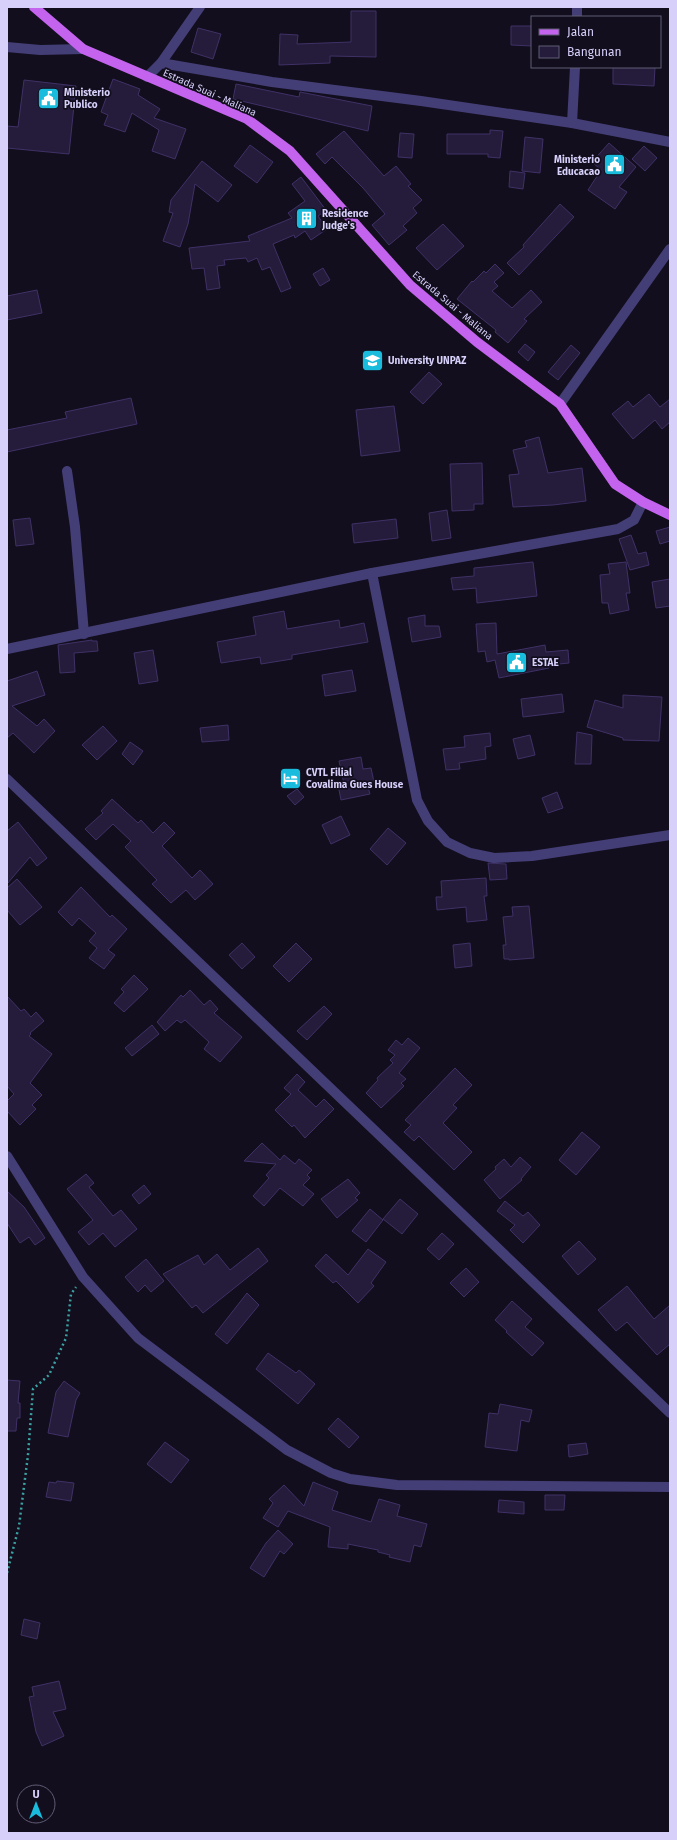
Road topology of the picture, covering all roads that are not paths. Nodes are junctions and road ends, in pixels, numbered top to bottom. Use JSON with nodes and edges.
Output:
{"nodes":[{"id":1,"x":34,"y":7,"type":"edge"},
{"id":2,"x":200,"y":7,"type":"edge"},
{"id":3,"x":7,"y":47,"type":"edge"},
{"id":4,"x":83,"y":49,"type":"junction"},
{"id":5,"x":161,"y":63,"type":"junction"},
{"id":6,"x":574,"y":68,"type":"edge"},
{"id":7,"x":147,"y":76,"type":"junction"},
{"id":8,"x":572,"y":123,"type":"junction"},
{"id":9,"x":670,"y":142,"type":"edge"},
{"id":10,"x":670,"y":249,"type":"edge"},
{"id":11,"x":560,"y":404,"type":"junction"},
{"id":12,"x":67,"y":471,"type":"dead end"},
{"id":13,"x":643,"y":502,"type":"junction"},
{"id":14,"x":670,"y":515,"type":"edge"},
{"id":15,"x":372,"y":573,"type":"junction"},
{"id":16,"x":84,"y":634,"type":"junction"},
{"id":17,"x":7,"y":649,"type":"edge"},
{"id":18,"x":7,"y":779,"type":"edge"},
{"id":19,"x":670,"y":835,"type":"edge"},
{"id":20,"x":7,"y":1156,"type":"edge"},
{"id":21,"x":670,"y":1413,"type":"edge"},
{"id":22,"x":670,"y":1487,"type":"edge"}],
"edges":[{"from":1,"to":4,"type":"main road","name":"Estrada Suai - Maliana"},
{"from":2,"to":5,"type":"street"},
{"from":3,"to":4,"type":"street"},
{"from":4,"to":7,"type":"main road","name":"Estrada Suai - Maliana"},
{"from":5,"to":7,"type":"street"},
{"from":5,"to":8,"type":"street"},
{"from":6,"to":8,"type":"street"},
{"from":7,"to":11,"type":"main road","name":"Estrada Suai - Maliana"},
{"from":8,"to":9,"type":"street"},
{"from":10,"to":11,"type":"street"},
{"from":11,"to":13,"type":"main road","name":"Estrada Suai - Maliana"},
{"from":12,"to":16,"type":"street"},
{"from":13,"to":14,"type":"main road","name":"Estrada Suai - Maliana"},
{"from":13,"to":15,"type":"street"},
{"from":15,"to":16,"type":"street"},
{"from":15,"to":19,"type":"street"},
{"from":16,"to":17,"type":"street"},
{"from":18,"to":21,"type":"street"},
{"from":20,"to":22,"type":"street"}]}
